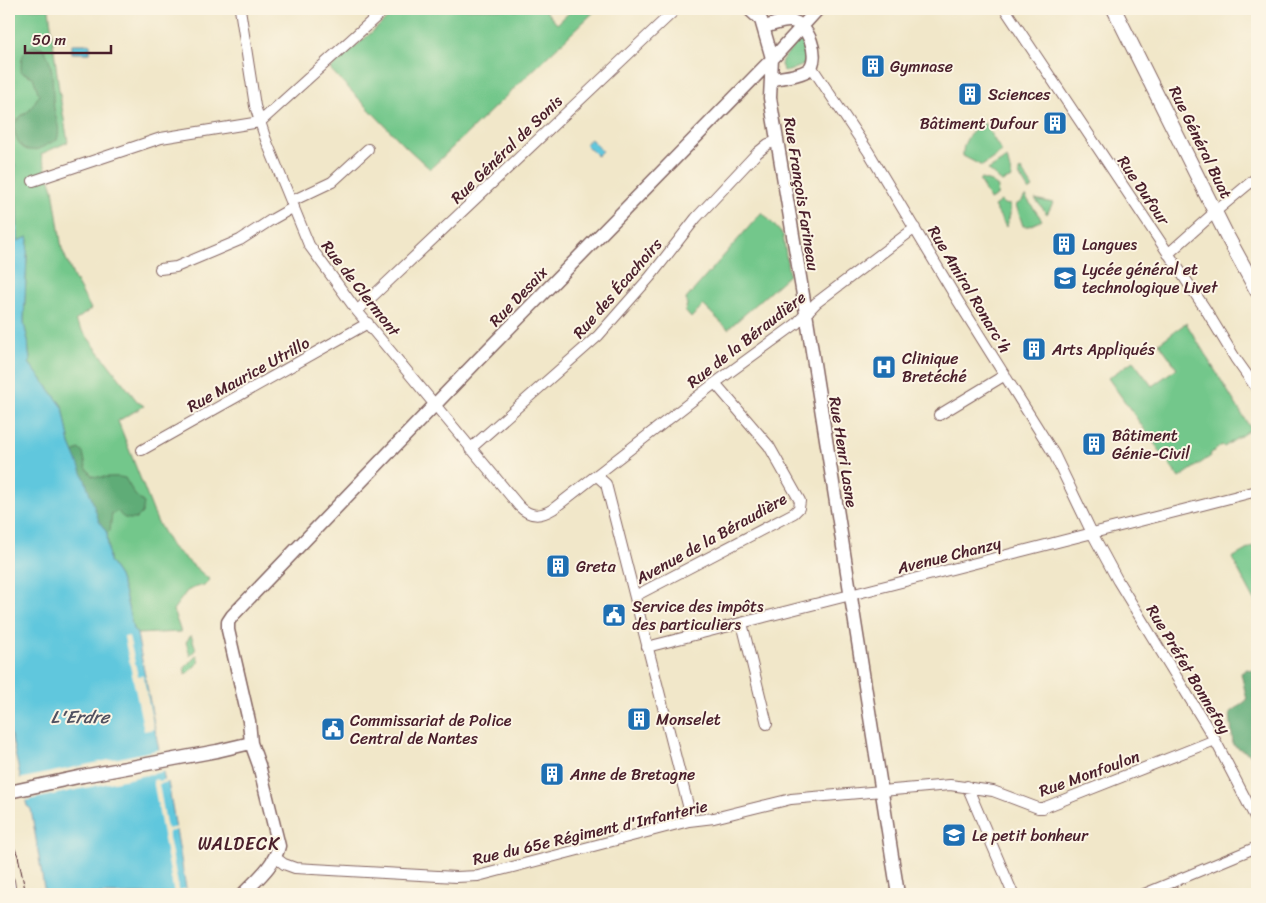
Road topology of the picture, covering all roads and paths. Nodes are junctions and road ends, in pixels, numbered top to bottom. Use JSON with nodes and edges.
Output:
{"nodes":[{"id":1,"x":240,"y":9,"type":"edge"},
{"id":2,"x":385,"y":9,"type":"edge"},
{"id":3,"x":676,"y":9,"type":"edge"},
{"id":4,"x":818,"y":9,"type":"edge"},
{"id":5,"x":1005,"y":9,"type":"edge"},
{"id":6,"x":1114,"y":9,"type":"edge"},
{"id":7,"x":757,"y":15,"type":"edge"},
{"id":8,"x":801,"y":28,"type":"junction"},
{"id":9,"x":772,"y":58,"type":"junction"},
{"id":10,"x":811,"y":66,"type":"junction"},
{"id":11,"x":771,"y":79,"type":"junction"},
{"id":12,"x":260,"y":122,"type":"junction"},
{"id":13,"x":778,"y":141,"type":"junction"},
{"id":14,"x":368,"y":149,"type":"dead end"},
{"id":15,"x":1257,"y":177,"type":"edge"},
{"id":16,"x":33,"y":181,"type":"dead end"},
{"id":17,"x":293,"y":204,"type":"junction"},
{"id":18,"x":1216,"y":212,"type":"junction"},
{"id":19,"x":915,"y":228,"type":"junction"},
{"id":20,"x":1168,"y":254,"type":"junction"},
{"id":21,"x":160,"y":269,"type":"dead end"},
{"id":22,"x":1257,"y":291,"type":"edge"},
{"id":23,"x":358,"y":311,"type":"junction"},
{"id":24,"x":806,"y":313,"type":"junction"},
{"id":25,"x":368,"y":324,"type":"junction"},
{"id":26,"x":1005,"y":375,"type":"junction"},
{"id":27,"x":715,"y":383,"type":"junction"},
{"id":28,"x":1257,"y":389,"type":"edge"},
{"id":29,"x":435,"y":405,"type":"junction"},
{"id":30,"x":939,"y":415,"type":"dead end"},
{"id":31,"x":470,"y":449,"type":"junction"},
{"id":32,"x":142,"y":450,"type":"dead end"},
{"id":33,"x":597,"y":476,"type":"junction"},
{"id":34,"x":1257,"y":491,"type":"edge"},
{"id":35,"x":1092,"y":533,"type":"junction"},
{"id":36,"x":850,"y":595,"type":"junction"},
{"id":37,"x":635,"y":596,"type":"junction"},
{"id":38,"x":742,"y":622,"type":"junction"},
{"id":39,"x":647,"y":647,"type":"junction"},
{"id":40,"x":767,"y":724,"type":"dead end"},
{"id":41,"x":1215,"y":740,"type":"junction"},
{"id":42,"x":251,"y":743,"type":"junction"},
{"id":43,"x":967,"y":786,"type":"junction"},
{"id":44,"x":882,"y":791,"type":"junction"},
{"id":45,"x":9,"y":792,"type":"edge"},
{"id":46,"x":689,"y":821,"type":"junction"},
{"id":47,"x":1257,"y":821,"type":"edge"},
{"id":48,"x":1257,"y":847,"type":"edge"},
{"id":49,"x":276,"y":858,"type":"junction"},
{"id":50,"x":9,"y":881,"type":"edge"},
{"id":51,"x":11,"y":894,"type":"edge"},
{"id":52,"x":243,"y":894,"type":"edge"},
{"id":53,"x":898,"y":894,"type":"edge"},
{"id":54,"x":1013,"y":894,"type":"edge"},
{"id":55,"x":1144,"y":894,"type":"edge"}],
"edges":[{"from":1,"to":12,"type":"street","name":"Rue de Clermont"},
{"from":2,"to":12,"type":"street"},
{"from":3,"to":23,"type":"street","name":"Rue Général de Sonis"},
{"from":4,"to":8,"type":"street","name":"Rue Desaix"},
{"from":5,"to":20,"type":"street","name":"Rue Dufour"},
{"from":6,"to":18,"type":"main road","name":"Rue Général Buat"},
{"from":7,"to":8,"type":"street"},
{"from":7,"to":9,"type":"street","name":"Rue François Farineau"},
{"from":8,"to":9,"type":"street","name":"Rue Desaix"},
{"from":8,"to":10,"type":"street"},
{"from":9,"to":11,"type":"street","name":"Rue François Farineau"},
{"from":9,"to":29,"type":"street","name":"Rue Desaix"},
{"from":10,"to":11,"type":"street"},
{"from":10,"to":19,"type":"street","name":"Rue Amiral Ronarc'h"},
{"from":11,"to":13,"type":"street","name":"Rue François Farineau"},
{"from":12,"to":16,"type":"street"},
{"from":12,"to":17,"type":"street","name":"Rue de Clermont"},
{"from":13,"to":24,"type":"street","name":"Rue François Farineau"},
{"from":13,"to":31,"type":"street","name":"Rue des Écachoirs"},
{"from":14,"to":17,"type":"street"},
{"from":15,"to":18,"type":"street"},
{"from":17,"to":21,"type":"street"},
{"from":17,"to":23,"type":"street","name":"Rue de Clermont"},
{"from":18,"to":20,"type":"street"},
{"from":18,"to":22,"type":"main road","name":"Rue Général Buat"},
{"from":19,"to":24,"type":"street","name":"Rue de la Béraudière"},
{"from":19,"to":26,"type":"street","name":"Rue Amiral Ronarc'h"},
{"from":20,"to":28,"type":"street","name":"Rue Dufour"},
{"from":23,"to":25,"type":"street","name":"Rue de Clermont"},
{"from":24,"to":27,"type":"street","name":"Rue de la Béraudière"},
{"from":24,"to":36,"type":"street","name":"Rue Henri Lasne"},
{"from":25,"to":29,"type":"street","name":"Rue de Clermont"},
{"from":25,"to":32,"type":"street","name":"Rue Maurice Utrillo"},
{"from":26,"to":30,"type":"street"},
{"from":26,"to":35,"type":"street","name":"Rue Amiral Ronarc'h"},
{"from":27,"to":33,"type":"street","name":"Rue de la Béraudière"},
{"from":27,"to":37,"type":"street","name":"Avenue de la Béraudière"},
{"from":29,"to":31,"type":"street","name":"Rue de Clermont"},
{"from":29,"to":42,"type":"street","name":"Rue Desaix"},
{"from":31,"to":33,"type":"street","name":"Rue de la Béraudière"},
{"from":33,"to":37,"type":"street"},
{"from":34,"to":35,"type":"street","name":"Avenue Chanzy"},
{"from":35,"to":36,"type":"street","name":"Avenue Chanzy"},
{"from":35,"to":41,"type":"street","name":"Rue Préfet Bonnefoy"},
{"from":36,"to":38,"type":"street","name":"Avenue Chanzy"},
{"from":36,"to":44,"type":"street","name":"Rue Henri Lasne"},
{"from":37,"to":39,"type":"street"},
{"from":38,"to":39,"type":"street","name":"Avenue Chanzy"},
{"from":38,"to":40,"type":"street"},
{"from":39,"to":46,"type":"street"},
{"from":41,"to":43,"type":"street","name":"Rue Monfoulon"},
{"from":41,"to":47,"type":"street","name":"Rue Préfet Bonnefoy"},
{"from":42,"to":45,"type":"street"},
{"from":42,"to":49,"type":"street","name":"Rue Desaix"},
{"from":43,"to":44,"type":"street","name":"Rue Monfoulon"},
{"from":43,"to":54,"type":"street"},
{"from":44,"to":46,"type":"street","name":"Rue du 65e Régiment d'Infanterie"},
{"from":44,"to":53,"type":"street","name":"Rue Henri Lasne"},
{"from":46,"to":49,"type":"street","name":"Rue du 65e Régiment d'Infanterie"},
{"from":48,"to":55,"type":"street"},
{"from":49,"to":52,"type":"street"},
{"from":50,"to":51,"type":"street"}]}
